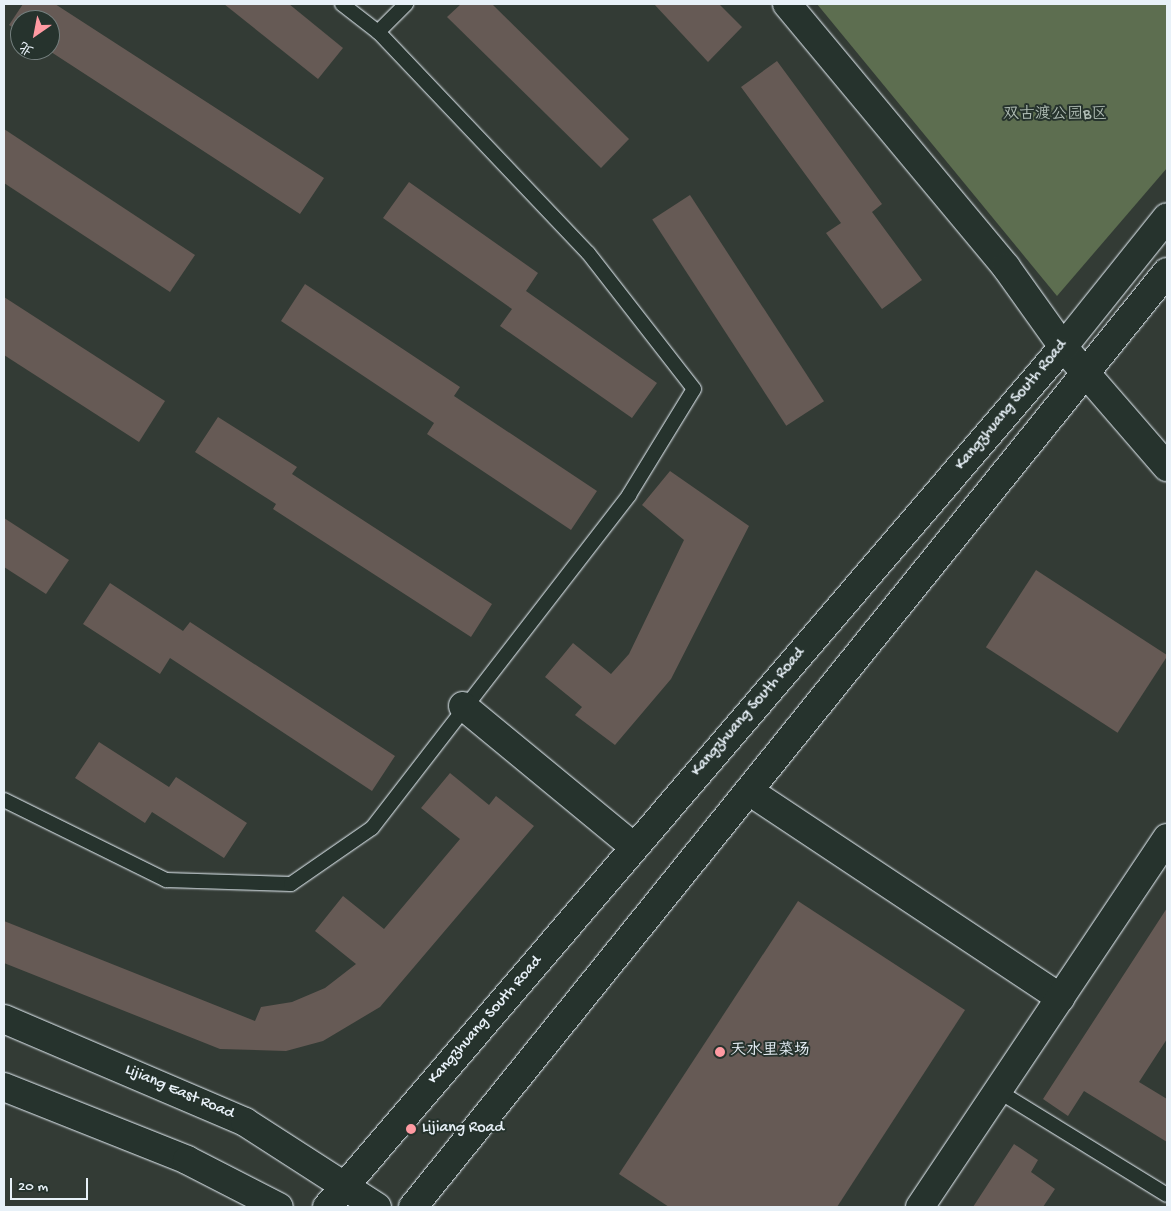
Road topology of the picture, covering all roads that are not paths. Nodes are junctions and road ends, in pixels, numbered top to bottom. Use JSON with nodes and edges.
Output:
{"nodes":[{"id":1,"x":342,"y":4,"type":"edge"},
{"id":2,"x":406,"y":4,"type":"edge"},
{"id":3,"x":787,"y":4,"type":"edge"},
{"id":4,"x":378,"y":32,"type":"junction"},
{"id":5,"x":1167,"y":216,"type":"edge"},
{"id":6,"x":1167,"y":272,"type":"edge"},
{"id":7,"x":1063,"y":346,"type":"junction"},
{"id":8,"x":1086,"y":372,"type":"junction"},
{"id":9,"x":1167,"y":466,"type":"edge"},
{"id":10,"x":462,"y":706,"type":"junction"},
{"id":11,"x":749,"y":791,"type":"junction"},
{"id":12,"x":4,"y":800,"type":"edge"},
{"id":13,"x":1167,"y":838,"type":"edge"},
{"id":14,"x":634,"y":847,"type":"junction"},
{"id":15,"x":1060,"y":998,"type":"junction"},
{"id":16,"x":4,"y":1019,"type":"edge"},
{"id":17,"x":4,"y":1087,"type":"edge"},
{"id":18,"x":998,"y":1091,"type":"junction"},
{"id":19,"x":344,"y":1186,"type":"junction"},
{"id":20,"x":1167,"y":1195,"type":"edge"},
{"id":21,"x":279,"y":1207,"type":"edge"},
{"id":22,"x":327,"y":1207,"type":"edge"},
{"id":23,"x":377,"y":1207,"type":"edge"},
{"id":24,"x":413,"y":1207,"type":"edge"},
{"id":25,"x":920,"y":1207,"type":"edge"},
{"id":26,"x":1159,"y":1207,"type":"edge"}],
"edges":[{"from":1,"to":4,"type":"lane"},
{"from":2,"to":4,"type":"lane"},
{"from":3,"to":7,"type":"main road"},
{"from":4,"to":10,"type":"lane"},
{"from":5,"to":7,"type":"main road","name":"Kangzhuang South Road"},
{"from":6,"to":8,"type":"main road"},
{"from":7,"to":8,"type":"main road"},
{"from":7,"to":14,"type":"main road","name":"Kangzhuang South Road"},
{"from":8,"to":9,"type":"main road"},
{"from":8,"to":11,"type":"main road"},
{"from":10,"to":12,"type":"lane"},
{"from":10,"to":14,"type":"main road"},
{"from":11,"to":15,"type":"main road"},
{"from":11,"to":24,"type":"main road"},
{"from":13,"to":15,"type":"main road"},
{"from":14,"to":19,"type":"main road","name":"Kangzhuang South Road"},
{"from":15,"to":18,"type":"main road"},
{"from":16,"to":19,"type":"main road","name":"Lijiang East Road"},
{"from":17,"to":21,"type":"main road"},
{"from":18,"to":20,"type":"lane"},
{"from":18,"to":25,"type":"main road"},
{"from":19,"to":22,"type":"main road","name":"Kangzhuang South Road"},
{"from":19,"to":23,"type":"main road","name":"Lijiang East Road"},
{"from":20,"to":26,"type":"lane"}]}
